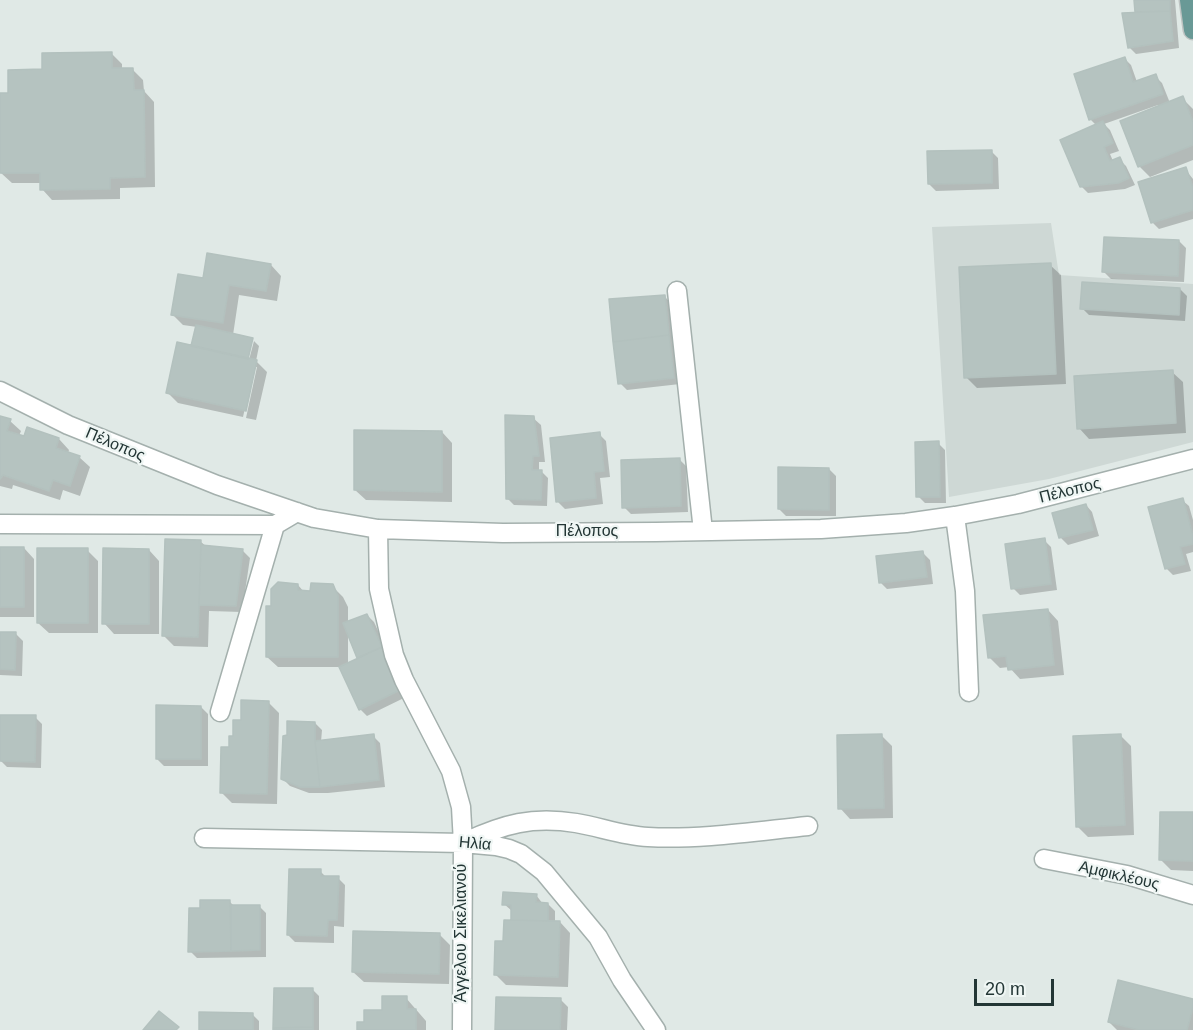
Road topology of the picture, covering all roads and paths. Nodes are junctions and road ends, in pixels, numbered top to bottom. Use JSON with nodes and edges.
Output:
{"nodes":[{"id":1,"x":1189,"y":0,"type":"edge"},
{"id":2,"x":1193,"y":30,"type":"edge"},
{"id":3,"x":676,"y":291,"type":"dead end"},
{"id":4,"x":0,"y":391,"type":"edge"},
{"id":5,"x":1193,"y":459,"type":"edge"},
{"id":6,"x":297,"y":512,"type":"junction"},
{"id":7,"x":955,"y":516,"type":"junction"},
{"id":8,"x":0,"y":524,"type":"edge"},
{"id":9,"x":275,"y":525,"type":"junction"},
{"id":10,"x":378,"y":529,"type":"junction"},
{"id":11,"x":703,"y":531,"type":"junction"},
{"id":12,"x":969,"y":692,"type":"dead end"},
{"id":13,"x":220,"y":712,"type":"dead end"},
{"id":14,"x":808,"y":826,"type":"dead end"},
{"id":15,"x":204,"y":838,"type":"dead end"},
{"id":16,"x":463,"y":843,"type":"junction"},
{"id":17,"x":1044,"y":859,"type":"dead end"},
{"id":18,"x":1193,"y":895,"type":"edge"},
{"id":19,"x":462,"y":1030,"type":"edge"},
{"id":20,"x":656,"y":1030,"type":"edge"}],
"edges":[{"from":1,"to":2,"type":"main road"},
{"from":3,"to":11,"type":"street"},
{"from":4,"to":6,"type":"street","name":"Πέλοπος"},
{"from":5,"to":7,"type":"street","name":"Πέλοπος"},
{"from":6,"to":9,"type":"street"},
{"from":6,"to":10,"type":"street","name":"Πέλοπος"},
{"from":7,"to":11,"type":"street","name":"Πέλοπος"},
{"from":7,"to":12,"type":"street"},
{"from":8,"to":9,"type":"street"},
{"from":9,"to":13,"type":"street"},
{"from":10,"to":11,"type":"street","name":"Πέλοπος"},
{"from":10,"to":16,"type":"street","name":"Άγγελου Σικελιανού"},
{"from":14,"to":16,"type":"street"},
{"from":15,"to":16,"type":"street","name":"Ηλία"},
{"from":16,"to":19,"type":"street","name":"Άγγελου Σικελιανού"},
{"from":16,"to":20,"type":"street","name":"Ηλία"},
{"from":17,"to":18,"type":"street","name":"Αμφικλέους"}]}
